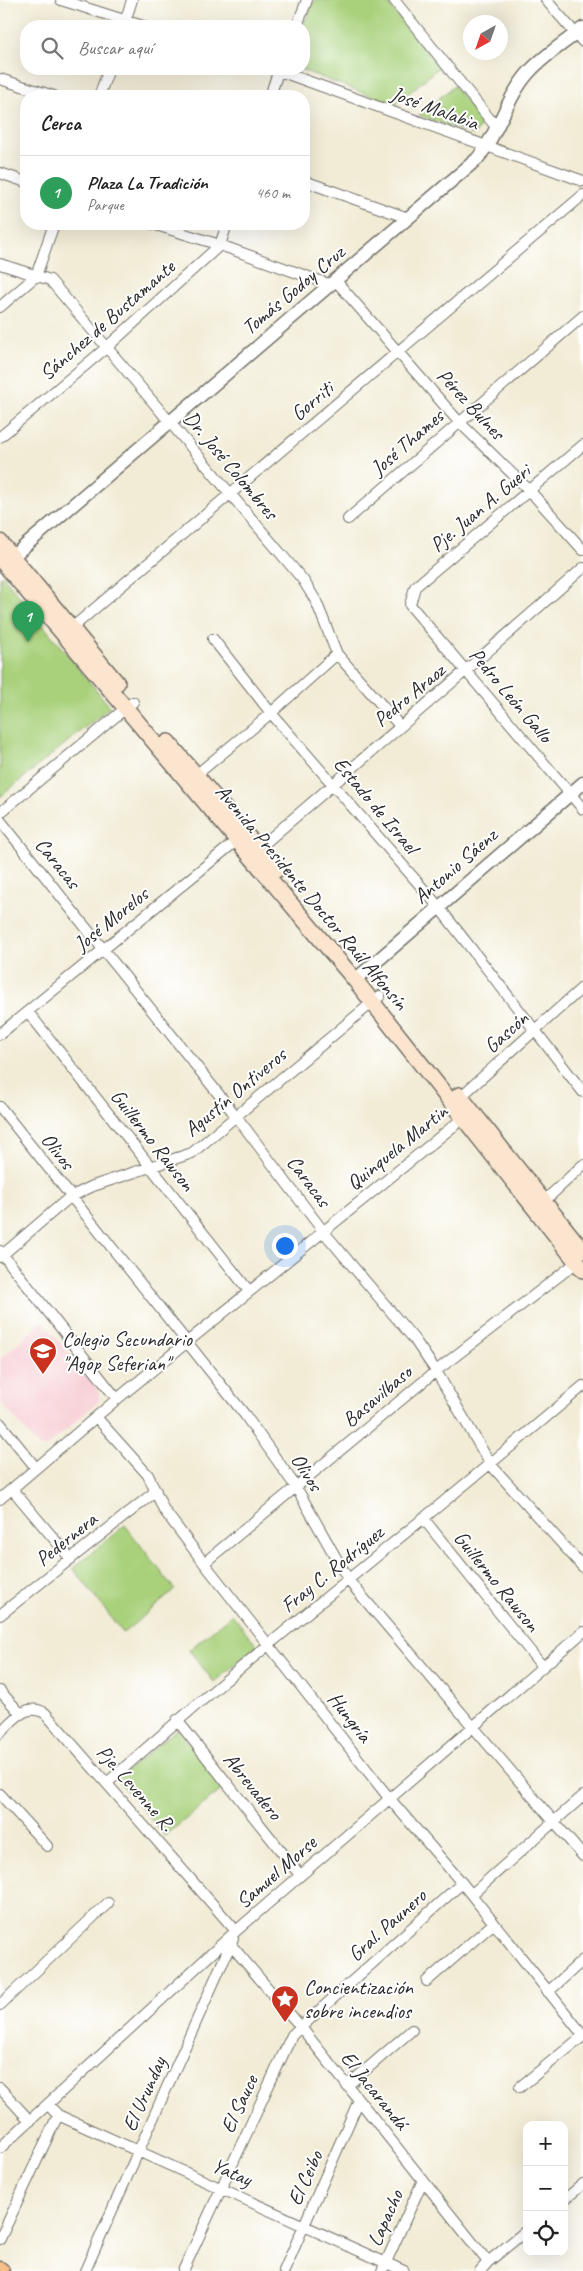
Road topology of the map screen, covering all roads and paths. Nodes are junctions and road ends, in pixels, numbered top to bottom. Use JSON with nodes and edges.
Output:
{"nodes":[{"id":1,"x":61,"y":0,"type":"edge"},
{"id":2,"x":132,"y":0,"type":"edge"},
{"id":3,"x":308,"y":0,"type":"edge"},
{"id":4,"x":394,"y":0,"type":"edge"},
{"id":5,"x":546,"y":0,"type":"edge"},
{"id":6,"x":116,"y":20,"type":"edge"},
{"id":7,"x":125,"y":20,"type":"edge"},
{"id":8,"x":300,"y":20,"type":"edge"},
{"id":9,"x":581,"y":35,"type":"edge"},
{"id":10,"x":106,"y":75,"type":"edge"},
{"id":11,"x":275,"y":75,"type":"edge"},
{"id":12,"x":293,"y":75,"type":"edge"},
{"id":13,"x":0,"y":78,"type":"edge"},
{"id":14,"x":36,"y":90,"type":"edge"},
{"id":15,"x":101,"y":90,"type":"edge"},
{"id":16,"x":272,"y":90,"type":"edge"},
{"id":17,"x":496,"y":127,"type":"junction"},
{"id":18,"x":487,"y":147,"type":"junction"},
{"id":19,"x":0,"y":173,"type":"edge"},
{"id":20,"x":20,"y":180,"type":"edge"},
{"id":21,"x":583,"y":181,"type":"edge"},
{"id":22,"x":310,"y":183,"type":"edge"},
{"id":23,"x":583,"y":195,"type":"edge"},
{"id":24,"x":408,"y":218,"type":"junction"},
{"id":25,"x":52,"y":230,"type":"edge"},
{"id":26,"x":172,"y":230,"type":"edge"},
{"id":27,"x":225,"y":230,"type":"edge"},
{"id":28,"x":220,"y":245,"type":"junction"},
{"id":29,"x":0,"y":264,"type":"edge"},
{"id":30,"x":36,"y":276,"type":"junction"},
{"id":31,"x":333,"y":283,"type":"junction"},
{"id":32,"x":0,"y":307,"type":"edge"},
{"id":33,"x":583,"y":316,"type":"edge"},
{"id":34,"x":106,"y":348,"type":"junction"},
{"id":35,"x":398,"y":353,"type":"junction"},
{"id":36,"x":169,"y":421,"type":"junction"},
{"id":37,"x":459,"y":422,"type":"junction"},
{"id":38,"x":0,"y":437,"type":"edge"},
{"id":39,"x":583,"y":445,"type":"edge"},
{"id":40,"x":528,"y":490,"type":"junction"},
{"id":41,"x":230,"y":493,"type":"junction"},
{"id":42,"x":348,"y":519,"type":"dead end"},
{"id":43,"x":583,"y":550,"type":"edge"},
{"id":44,"x":3,"y":555,"type":"edge"},
{"id":45,"x":583,"y":568,"type":"edge"},
{"id":46,"x":410,"y":605,"type":"joint"},
{"id":47,"x":68,"y":631,"type":"junction"},
{"id":48,"x":213,"y":639,"type":"dead end"},
{"id":49,"x":337,"y":654,"type":"junction"},
{"id":50,"x":466,"y":671,"type":"junction"},
{"id":51,"x":129,"y":706,"type":"junction"},
{"id":52,"x":271,"y":713,"type":"junction"},
{"id":53,"x":400,"y":726,"type":"junction"},
{"id":54,"x":196,"y":775,"type":"junction"},
{"id":55,"x":583,"y":782,"type":"edge"},
{"id":56,"x":334,"y":783,"type":"junction"},
{"id":57,"x":570,"y":794,"type":"junction"},
{"id":58,"x":583,"y":809,"type":"edge"},
{"id":59,"x":0,"y":813,"type":"edge"},
{"id":60,"x":0,"y":820,"type":"edge"},
{"id":61,"x":242,"y":837,"type":"junction"},
{"id":62,"x":258,"y":849,"type":"junction"},
{"id":63,"x":438,"y":906,"type":"junction"},
{"id":64,"x":103,"y":950,"type":"junction"},
{"id":65,"x":358,"y":977,"type":"junction"},
{"id":66,"x":583,"y":987,"type":"edge"},
{"id":67,"x":377,"y":1000,"type":"junction"},
{"id":68,"x":28,"y":1012,"type":"junction"},
{"id":69,"x":535,"y":1032,"type":"junction"},
{"id":70,"x":0,"y":1034,"type":"edge"},
{"id":71,"x":583,"y":1092,"type":"edge"},
{"id":72,"x":457,"y":1100,"type":"junction"},
{"id":73,"x":0,"y":1106,"type":"edge"},
{"id":74,"x":467,"y":1114,"type":"junction"},
{"id":75,"x":236,"y":1116,"type":"junction"},
{"id":76,"x":583,"y":1165,"type":"edge"},
{"id":77,"x":150,"y":1166,"type":"junction"},
{"id":78,"x":70,"y":1197,"type":"junction"},
{"id":79,"x":540,"y":1205,"type":"junction"},
{"id":80,"x":323,"y":1231,"type":"junction"},
{"id":81,"x":1,"y":1254,"type":"edge"},
{"id":82,"x":581,"y":1261,"type":"edge"},
{"id":83,"x":249,"y":1291,"type":"junction"},
{"id":84,"x":188,"y":1343,"type":"junction"},
{"id":85,"x":436,"y":1372,"type":"junction"},
{"id":86,"x":583,"y":1386,"type":"edge"},
{"id":87,"x":117,"y":1399,"type":"junction"},
{"id":88,"x":96,"y":1416,"type":"junction"},
{"id":89,"x":0,"y":1423,"type":"edge"},
{"id":90,"x":491,"y":1465,"type":"junction"},
{"id":91,"x":36,"y":1468,"type":"junction"},
{"id":92,"x":296,"y":1488,"type":"junction"},
{"id":93,"x":12,"y":1489,"type":"junction"},
{"id":94,"x":156,"y":1491,"type":"junction"},
{"id":95,"x":0,"y":1499,"type":"edge"},
{"id":96,"x":423,"y":1518,"type":"junction"},
{"id":97,"x":71,"y":1559,"type":"junction"},
{"id":98,"x":204,"y":1563,"type":"junction"},
{"id":99,"x":583,"y":1567,"type":"edge"},
{"id":100,"x":349,"y":1581,"type":"junction"},
{"id":101,"x":0,"y":1615,"type":"edge"},
{"id":102,"x":583,"y":1632,"type":"edge"},
{"id":103,"x":269,"y":1645,"type":"junction"},
{"id":104,"x":542,"y":1666,"type":"junction"},
{"id":105,"x":0,"y":1691,"type":"edge"},
{"id":106,"x":21,"y":1714,"type":"junction"},
{"id":107,"x":177,"y":1720,"type":"junction"},
{"id":108,"x":472,"y":1726,"type":"junction"},
{"id":109,"x":0,"y":1733,"type":"edge"},
{"id":110,"x":107,"y":1782,"type":"junction"},
{"id":111,"x":0,"y":1794,"type":"edge"},
{"id":112,"x":583,"y":1796,"type":"edge"},
{"id":113,"x":390,"y":1798,"type":"junction"},
{"id":114,"x":554,"y":1822,"type":"junction"},
{"id":115,"x":46,"y":1846,"type":"dead end"},
{"id":116,"x":583,"y":1856,"type":"edge"},
{"id":117,"x":300,"y":1875,"type":"junction"},
{"id":118,"x":462,"y":1883,"type":"junction"},
{"id":119,"x":472,"y":1894,"type":"junction"},
{"id":120,"x":108,"y":1903,"type":"dead end"},
{"id":121,"x":494,"y":1923,"type":"junction"},
{"id":122,"x":236,"y":1931,"type":"junction"},
{"id":123,"x":231,"y":1944,"type":"junction"},
{"id":124,"x":583,"y":1960,"type":"edge"},
{"id":125,"x":427,"y":1981,"type":"dead end"},
{"id":126,"x":548,"y":1992,"type":"junction"},
{"id":127,"x":0,"y":2005,"type":"edge"},
{"id":128,"x":300,"y":2026,"type":"junction"},
{"id":129,"x":412,"y":2030,"type":"dead end"},
{"id":130,"x":292,"y":2035,"type":"joint"},
{"id":131,"x":583,"y":2035,"type":"edge"},
{"id":132,"x":347,"y":2086,"type":"junction"},
{"id":133,"x":520,"y":2087,"type":"dead end"},
{"id":134,"x":0,"y":2088,"type":"edge"},
{"id":135,"x":359,"y":2100,"type":"junction"},
{"id":136,"x":48,"y":2105,"type":"junction"},
{"id":137,"x":58,"y":2115,"type":"junction"},
{"id":138,"x":30,"y":2121,"type":"junction"},
{"id":139,"x":0,"y":2148,"type":"edge"},
{"id":140,"x":139,"y":2152,"type":"junction"},
{"id":141,"x":423,"y":2180,"type":"junction"},
{"id":142,"x":583,"y":2184,"type":"edge"},
{"id":143,"x":221,"y":2187,"type":"junction"},
{"id":144,"x":568,"y":2197,"type":"edge"},
{"id":145,"x":304,"y":2226,"type":"junction"},
{"id":146,"x":523,"y":2233,"type":"edge"},
{"id":147,"x":0,"y":2240,"type":"edge"},
{"id":148,"x":488,"y":2262,"type":"junction"},
{"id":149,"x":383,"y":2267,"type":"edge"},
{"id":150,"x":86,"y":2271,"type":"edge"},
{"id":151,"x":183,"y":2271,"type":"edge"},
{"id":152,"x":284,"y":2271,"type":"edge"},
{"id":153,"x":404,"y":2271,"type":"edge"},
{"id":154,"x":480,"y":2271,"type":"edge"}],
"edges":[{"from":1,"to":6,"type":"street"},
{"from":2,"to":7,"type":"street"},
{"from":3,"to":8,"type":"street"},
{"from":4,"to":17,"type":"street"},
{"from":5,"to":9,"type":"street"},
{"from":9,"to":17,"type":"street","name":"Tomás Godoy Cruz"},
{"from":10,"to":15,"type":"street"},
{"from":11,"to":16,"type":"street"},
{"from":12,"to":18,"type":"street","name":"José Malabia"},
{"from":13,"to":14,"type":"street"},
{"from":17,"to":18,"type":"street","name":"Tomás Godoy Cruz"},
{"from":18,"to":21,"type":"street","name":"José Malabia"},
{"from":18,"to":24,"type":"street","name":"Tomás Godoy Cruz"},
{"from":19,"to":20,"type":"street"},
{"from":22,"to":24,"type":"street"},
{"from":23,"to":35,"type":"street","name":"Gorriti"},
{"from":24,"to":31,"type":"street","name":"Tomás Godoy Cruz"},
{"from":25,"to":30,"type":"street"},
{"from":26,"to":28,"type":"street"},
{"from":27,"to":28,"type":"street","name":"Sánchez de Bustamante"},
{"from":28,"to":31,"type":"street"},
{"from":28,"to":34,"type":"street","name":"Sánchez de Bustamante"},
{"from":29,"to":30,"type":"street","name":"Dr. José Colombres"},
{"from":30,"to":32,"type":"street"},
{"from":30,"to":34,"type":"street","name":"Dr. José Colombres"},
{"from":31,"to":35,"type":"street","name":"Pérez Bulnes"},
{"from":31,"to":36,"type":"street","name":"Tomás Godoy Cruz"},
{"from":33,"to":37,"type":"street","name":"José Thames"},
{"from":34,"to":36,"type":"street","name":"Dr. José Colombres"},
{"from":34,"to":38,"type":"street","name":"Sánchez de Bustamante"},
{"from":35,"to":37,"type":"street","name":"Pérez Bulnes"},
{"from":35,"to":41,"type":"street","name":"Gorriti"},
{"from":36,"to":41,"type":"street","name":"Dr. José Colombres"},
{"from":36,"to":44,"type":"street","name":"Tomás Godoy Cruz"},
{"from":37,"to":40,"type":"street","name":"Pérez Bulnes"},
{"from":37,"to":42,"type":"street","name":"José Thames"},
{"from":39,"to":40,"type":"street","name":"Pje. Juan A. Gueri"},
{"from":40,"to":43,"type":"street","name":"Pérez Bulnes"},
{"from":40,"to":46,"type":"street","name":"Pje. Juan A. Gueri"},
{"from":41,"to":47,"type":"street","name":"Gorriti"},
{"from":41,"to":49,"type":"street","name":"Dr. José Colombres"},
{"from":44,"to":47,"type":"main road","name":"Avenida Presidente Doctor Raúl Alfonsín"},
{"from":45,"to":50,"type":"street","name":"Pedro Araoz"},
{"from":46,"to":50,"type":"street","name":"Pedro León Gallo"},
{"from":47,"to":51,"type":"main road","name":"Avenida Presidente Doctor Raúl Alfonsín"},
{"from":48,"to":52,"type":"street","name":"Estado de Israel"},
{"from":49,"to":52,"type":"street"},
{"from":49,"to":53,"type":"street","name":"Dr. José Colombres"},
{"from":50,"to":53,"type":"street","name":"Pedro Araoz"},
{"from":50,"to":57,"type":"street","name":"Pedro León Gallo"},
{"from":51,"to":54,"type":"main road","name":"Avenida Presidente Doctor Raúl Alfonsín"},
{"from":51,"to":59,"type":"street"},
{"from":51,"to":61,"type":"main road","name":"Avenida Presidente Doctor Raúl Alfonsín"},
{"from":52,"to":54,"type":"street"},
{"from":52,"to":56,"type":"street","name":"Estado de Israel"},
{"from":53,"to":56,"type":"street","name":"Pedro Araoz"},
{"from":54,"to":61,"type":"main road","name":"Avenida Presidente Doctor Raúl Alfonsín"},
{"from":55,"to":57,"type":"street","name":"Antonio Sáenz"},
{"from":56,"to":62,"type":"street","name":"Pedro Araoz"},
{"from":56,"to":63,"type":"street","name":"Estado de Israel"},
{"from":57,"to":58,"type":"street","name":"Pedro León Gallo"},
{"from":57,"to":63,"type":"street","name":"Antonio Sáenz"},
{"from":60,"to":64,"type":"street","name":"Caracas"},
{"from":61,"to":62,"type":"main road","name":"Avenida Presidente Doctor Raúl Alfonsín"},
{"from":61,"to":64,"type":"street","name":"José Morelos"},
{"from":61,"to":65,"type":"main road","name":"Avenida Presidente Doctor Raúl Alfonsín"},
{"from":62,"to":65,"type":"main road","name":"Avenida Presidente Doctor Raúl Alfonsín"},
{"from":63,"to":65,"type":"street","name":"Antonio Sáenz"},
{"from":63,"to":69,"type":"street","name":"Estado de Israel"},
{"from":64,"to":68,"type":"street","name":"José Morelos"},
{"from":64,"to":75,"type":"street","name":"Caracas"},
{"from":65,"to":67,"type":"main road","name":"Avenida Presidente Doctor Raúl Alfonsín"},
{"from":66,"to":69,"type":"street","name":"Gascón"},
{"from":67,"to":72,"type":"main road","name":"Avenida Presidente Doctor Raúl Alfonsín"},
{"from":67,"to":75,"type":"street","name":"Agustín Ontiveros"},
{"from":68,"to":70,"type":"street","name":"José Morelos"},
{"from":68,"to":77,"type":"street","name":"Guillermo Rawson"},
{"from":69,"to":71,"type":"street","name":"Estado de Israel"},
{"from":69,"to":72,"type":"street","name":"Gascón"},
{"from":72,"to":74,"type":"main road","name":"Avenida Presidente Doctor Raúl Alfonsín"},
{"from":73,"to":78,"type":"street","name":"Olivos"},
{"from":74,"to":79,"type":"main road","name":"Avenida Presidente Doctor Raúl Alfonsín"},
{"from":74,"to":80,"type":"street","name":"Quinquela Martin"},
{"from":75,"to":77,"type":"street","name":"Agustín Ontiveros"},
{"from":75,"to":80,"type":"street","name":"Caracas"},
{"from":76,"to":79,"type":"street"},
{"from":77,"to":78,"type":"street","name":"Agustín Ontiveros"},
{"from":77,"to":83,"type":"street","name":"Guillermo Rawson"},
{"from":78,"to":81,"type":"street","name":"Agustín Ontiveros"},
{"from":78,"to":84,"type":"street","name":"Olivos"},
{"from":79,"to":82,"type":"main road","name":"Avenida Presidente Doctor Raúl Alfonsín"},
{"from":80,"to":83,"type":"street","name":"Quinquela Martin"},
{"from":80,"to":85,"type":"street","name":"Caracas"},
{"from":81,"to":87,"type":"street"},
{"from":82,"to":85,"type":"street","name":"Basavilbaso"},
{"from":83,"to":84,"type":"street","name":"Quinquela Martin"},
{"from":84,"to":87,"type":"street","name":"Quinquela Martin"},
{"from":84,"to":92,"type":"street","name":"Olivos"},
{"from":85,"to":90,"type":"street","name":"Caracas"},
{"from":85,"to":92,"type":"street","name":"Basavilbaso"},
{"from":86,"to":90,"type":"street","name":"Fray C. Rodríguez"},
{"from":87,"to":88,"type":"street","name":"Quinquela Martin"},
{"from":88,"to":91,"type":"street","name":"Quinquela Martin"},
{"from":88,"to":94,"type":"street","name":"Hungría"},
{"from":89,"to":91,"type":"street"},
{"from":90,"to":96,"type":"street","name":"Fray C. Rodríguez"},
{"from":90,"to":99,"type":"street","name":"Caracas"},
{"from":91,"to":93,"type":"street","name":"Quinquela Martin"},
{"from":92,"to":98,"type":"street","name":"Basavilbaso"},
{"from":92,"to":100,"type":"street","name":"Olivos"},
{"from":93,"to":95,"type":"street","name":"Quinquela Martin"},
{"from":93,"to":97,"type":"street"},
{"from":94,"to":97,"type":"street","name":"Pedernera"},
{"from":94,"to":98,"type":"street","name":"Hungría"},
{"from":96,"to":100,"type":"street","name":"Fray C. Rodríguez"},
{"from":96,"to":104,"type":"street","name":"Guillermo Rawson"},
{"from":97,"to":101,"type":"street","name":"Pedernera"},
{"from":98,"to":103,"type":"street","name":"Hungría"},
{"from":100,"to":103,"type":"street","name":"Fray C. Rodríguez"},
{"from":100,"to":108,"type":"street","name":"Olivos"},
{"from":102,"to":104,"type":"street","name":"Samuel Morse"},
{"from":103,"to":107,"type":"street","name":"Fray C. Rodríguez"},
{"from":103,"to":113,"type":"street","name":"Hungría"},
{"from":104,"to":108,"type":"street","name":"Samuel Morse"},
{"from":105,"to":106,"type":"street"},
{"from":106,"to":109,"type":"street"},
{"from":106,"to":110,"type":"street","name":"Pje. Levenne R."},
{"from":107,"to":110,"type":"street","name":"Fray C. Rodríguez"},
{"from":107,"to":117,"type":"street","name":"Abrevadero"},
{"from":108,"to":113,"type":"street","name":"Samuel Morse"},
{"from":108,"to":114,"type":"street","name":"Olivos"},
{"from":110,"to":122,"type":"street","name":"Pje. Levenne R."},
{"from":111,"to":115,"type":"street"},
{"from":112,"to":114,"type":"street"},
{"from":113,"to":117,"type":"street","name":"Samuel Morse"},
{"from":113,"to":118,"type":"street","name":"Hungría"},
{"from":114,"to":116,"type":"street","name":"Olivos"},
{"from":114,"to":119,"type":"street"},
{"from":117,"to":122,"type":"street","name":"Samuel Morse"},
{"from":118,"to":119,"type":"street","name":"Hungría"},
{"from":118,"to":128,"type":"street","name":"Gral. Paunero"},
{"from":119,"to":121,"type":"street","name":"Hungría"},
{"from":120,"to":127,"type":"street"},
{"from":121,"to":125,"type":"street"},
{"from":121,"to":126,"type":"street","name":"Hungría"},
{"from":122,"to":123,"type":"street","name":"El Urunday"},
{"from":122,"to":136,"type":"street","name":"Samuel Morse"},
{"from":123,"to":128,"type":"street","name":"El Jacarandá"},
{"from":123,"to":140,"type":"street","name":"El Urunday"},
{"from":124,"to":126,"type":"street"},
{"from":126,"to":131,"type":"street","name":"Hungría"},
{"from":128,"to":130,"type":"street","name":"Gral. Paunero"},
{"from":128,"to":132,"type":"street","name":"El Jacarandá"},
{"from":129,"to":132,"type":"street"},
{"from":130,"to":143,"type":"street","name":"El Sauce"},
{"from":131,"to":133,"type":"street"},
{"from":132,"to":135,"type":"street","name":"El Jacarandá"},
{"from":134,"to":138,"type":"street"},
{"from":135,"to":141,"type":"street","name":"El Jacarandá"},
{"from":135,"to":145,"type":"street","name":"El Ceibo"},
{"from":136,"to":137,"type":"street","name":"Yatay"},
{"from":136,"to":138,"type":"street","name":"Samuel Morse"},
{"from":137,"to":140,"type":"street","name":"Yatay"},
{"from":137,"to":147,"type":"street"},
{"from":138,"to":139,"type":"street","name":"Samuel Morse"},
{"from":140,"to":143,"type":"street","name":"Yatay"},
{"from":140,"to":150,"type":"street","name":"El Urunday"},
{"from":141,"to":148,"type":"street","name":"El Jacarandá"},
{"from":141,"to":149,"type":"street","name":"Lapacho"},
{"from":142,"to":144,"type":"street"},
{"from":143,"to":145,"type":"street","name":"Yatay"},
{"from":143,"to":151,"type":"street","name":"El Sauce"},
{"from":145,"to":149,"type":"street","name":"Yatay"},
{"from":145,"to":152,"type":"street","name":"El Ceibo"},
{"from":146,"to":148,"type":"street"},
{"from":148,"to":154,"type":"street"},
{"from":149,"to":153,"type":"street","name":"Yatay"}]}
